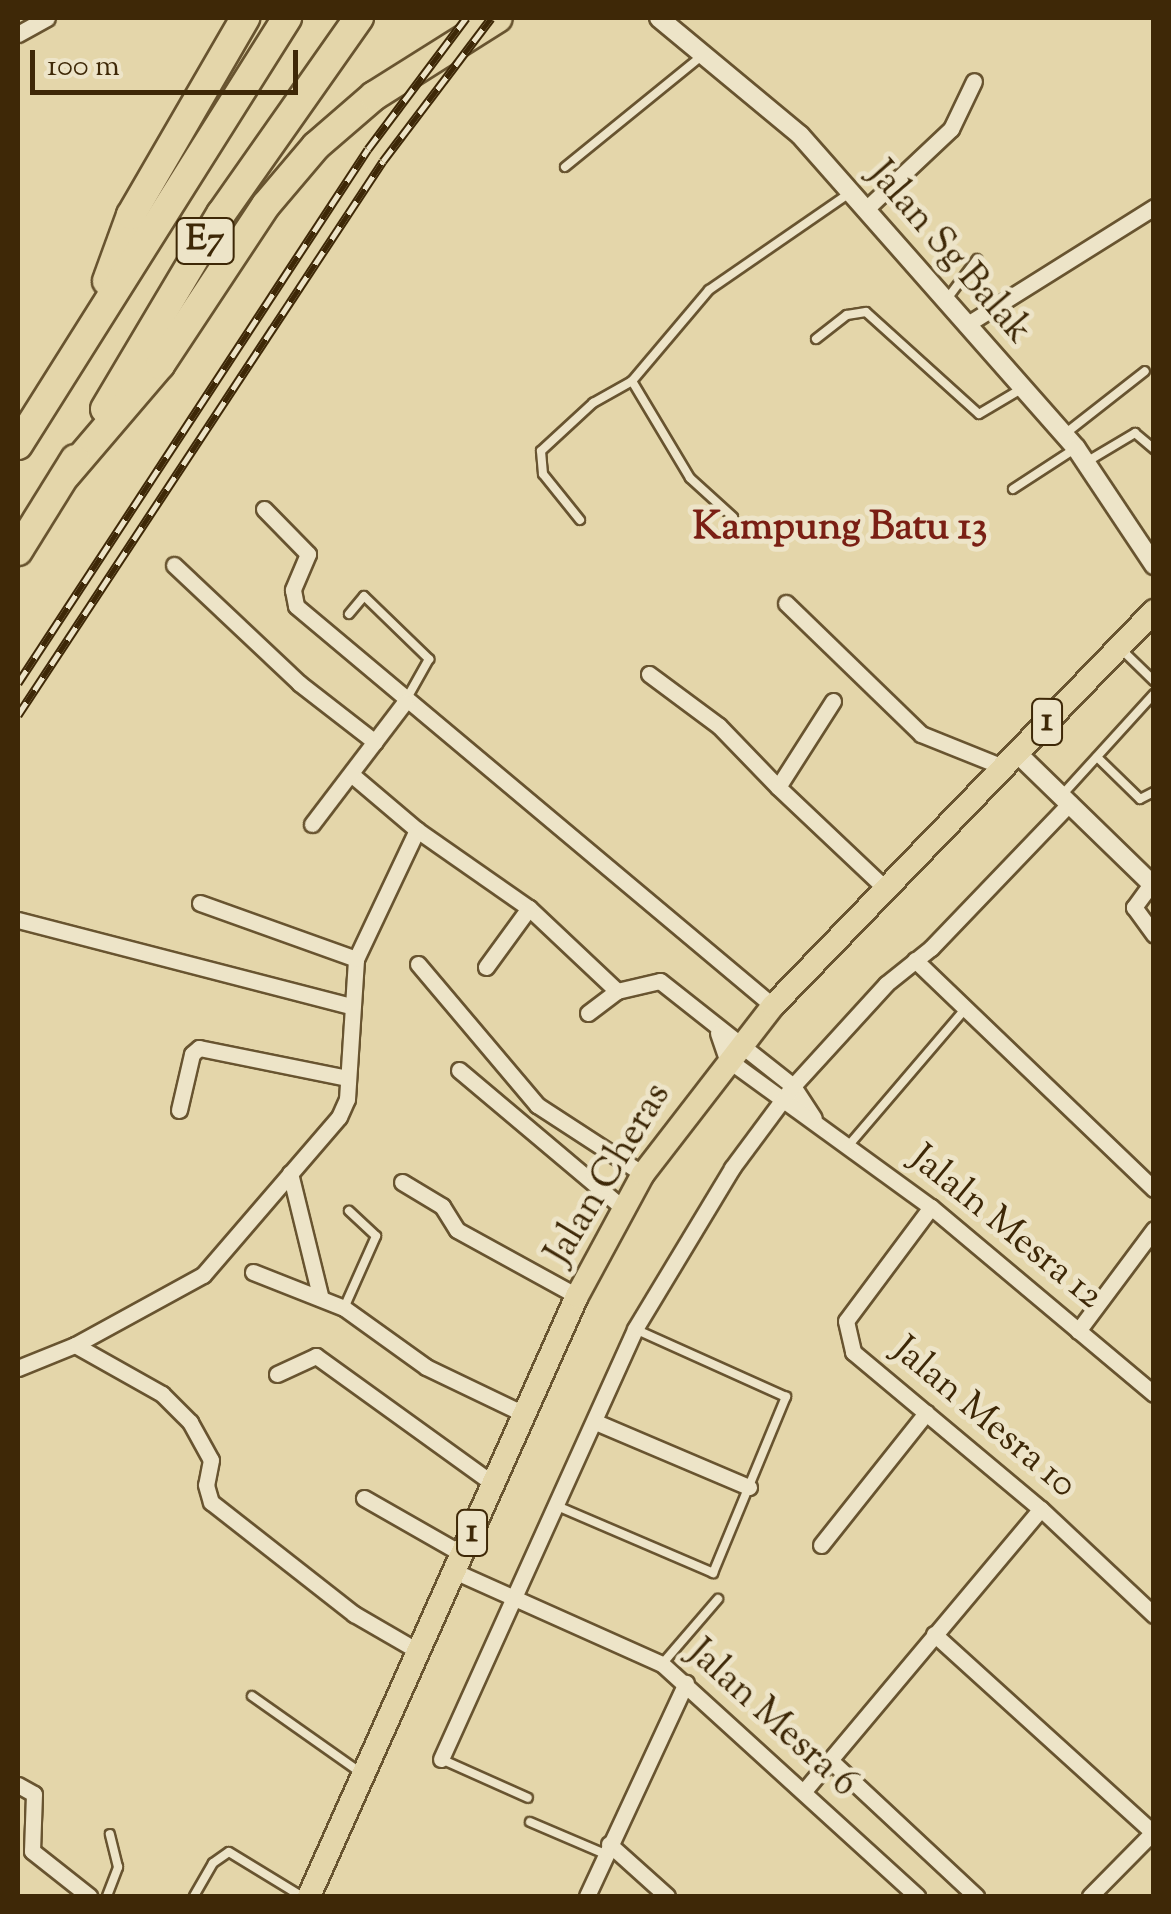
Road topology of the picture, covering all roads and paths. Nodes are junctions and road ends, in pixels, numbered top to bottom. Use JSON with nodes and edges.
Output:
{"nodes":[{"id":1,"x":46,"y":18,"type":"edge"},
{"id":2,"x":245,"y":18,"type":"edge"},
{"id":3,"x":287,"y":18,"type":"edge"},
{"id":4,"x":359,"y":18,"type":"edge"},
{"id":5,"x":498,"y":18,"type":"edge"},
{"id":6,"x":658,"y":18,"type":"edge"},
{"id":7,"x":18,"y":34,"type":"edge"},
{"id":8,"x":706,"y":52,"type":"junction"},
{"id":9,"x":974,"y":81,"type":"dead end"},
{"id":10,"x":565,"y":168,"type":"dead end"},
{"id":11,"x":850,"y":192,"type":"junction"},
{"id":12,"x":1154,"y":208,"type":"edge"},
{"id":13,"x":866,"y":209,"type":"junction"},
{"id":14,"x":978,"y":259,"type":"dead end"},
{"id":15,"x":946,"y":301,"type":"junction"},
{"id":16,"x":101,"y":307,"type":"junction"},
{"id":17,"x":966,"y":325,"type":"junction"},
{"id":18,"x":816,"y":339,"type":"dead end"},
{"id":19,"x":1145,"y":372,"type":"dead end"},
{"id":20,"x":632,"y":381,"type":"junction"},
{"id":21,"x":1022,"y":388,"type":"junction"},
{"id":22,"x":18,"y":445,"type":"edge"},
{"id":23,"x":1076,"y":448,"type":"junction"},
{"id":24,"x":1154,"y":449,"type":"edge"},
{"id":25,"x":66,"y":475,"type":"junction"},
{"id":26,"x":1013,"y":489,"type":"dead end"},
{"id":27,"x":264,"y":509,"type":"dead end"},
{"id":28,"x":733,"y":517,"type":"dead end"},
{"id":29,"x":580,"y":520,"type":"dead end"},
{"id":30,"x":18,"y":551,"type":"edge"},
{"id":31,"x":174,"y":565,"type":"dead end"},
{"id":32,"x":1154,"y":565,"type":"edge"},
{"id":33,"x":786,"y":603,"type":"dead end"},
{"id":34,"x":1154,"y":611,"type":"edge"},
{"id":35,"x":349,"y":614,"type":"dead end"},
{"id":36,"x":1119,"y":647,"type":"junction"},
{"id":37,"x":648,"y":674,"type":"dead end"},
{"id":38,"x":1154,"y":681,"type":"edge"},
{"id":39,"x":1154,"y":694,"type":"edge"},
{"id":40,"x":833,"y":701,"type":"dead end"},
{"id":41,"x":405,"y":702,"type":"junction"},
{"id":42,"x":374,"y":742,"type":"junction"},
{"id":43,"x":1097,"y":757,"type":"junction"},
{"id":44,"x":1010,"y":760,"type":"junction"},
{"id":45,"x":352,"y":774,"type":"junction"},
{"id":46,"x":778,"y":787,"type":"junction"},
{"id":47,"x":1154,"y":792,"type":"edge"},
{"id":48,"x":1066,"y":799,"type":"junction"},
{"id":49,"x":312,"y":824,"type":"dead end"},
{"id":50,"x":417,"y":830,"type":"junction"},
{"id":51,"x":1152,"y":885,"type":"edge"},
{"id":52,"x":886,"y":889,"type":"junction"},
{"id":53,"x":200,"y":903,"type":"dead end"},
{"id":54,"x":529,"y":908,"type":"junction"},
{"id":55,"x":18,"y":920,"type":"edge"},
{"id":56,"x":1154,"y":935,"type":"edge"},
{"id":57,"x":356,"y":958,"type":"junction"},
{"id":58,"x":915,"y":960,"type":"junction"},
{"id":59,"x":418,"y":964,"type":"dead end"},
{"id":60,"x":486,"y":968,"type":"dead end"},
{"id":61,"x":616,"y":991,"type":"junction"},
{"id":62,"x":351,"y":1006,"type":"junction"},
{"id":63,"x":773,"y":1006,"type":"junction"},
{"id":64,"x":966,"y":1008,"type":"junction"},
{"id":65,"x":588,"y":1013,"type":"dead end"},
{"id":66,"x":733,"y":1052,"type":"junction"},
{"id":67,"x":459,"y":1070,"type":"dead end"},
{"id":68,"x":348,"y":1078,"type":"junction"},
{"id":69,"x":793,"y":1086,"type":"junction"},
{"id":70,"x":781,"y":1102,"type":"junction"},
{"id":71,"x":179,"y":1110,"type":"dead end"},
{"id":72,"x":814,"y":1118,"type":"junction"},
{"id":73,"x":850,"y":1145,"type":"junction"},
{"id":74,"x":290,"y":1172,"type":"junction"},
{"id":75,"x":643,"y":1174,"type":"junction"},
{"id":76,"x":402,"y":1182,"type":"dead end"},
{"id":77,"x":1154,"y":1189,"type":"edge"},
{"id":78,"x":930,"y":1207,"type":"junction"},
{"id":79,"x":624,"y":1210,"type":"junction"},
{"id":80,"x":348,"y":1211,"type":"dead end"},
{"id":81,"x":1154,"y":1228,"type":"edge"},
{"id":82,"x":253,"y":1272,"type":"dead end"},
{"id":83,"x":320,"y":1296,"type":"junction"},
{"id":84,"x":577,"y":1296,"type":"junction"},
{"id":85,"x":344,"y":1308,"type":"junction"},
{"id":86,"x":635,"y":1329,"type":"junction"},
{"id":87,"x":1078,"y":1330,"type":"junction"},
{"id":88,"x":75,"y":1345,"type":"junction"},
{"id":89,"x":18,"y":1368,"type":"edge"},
{"id":90,"x":277,"y":1374,"type":"dead end"},
{"id":91,"x":1154,"y":1394,"type":"edge"},
{"id":92,"x":926,"y":1413,"type":"junction"},
{"id":93,"x":526,"y":1415,"type":"junction"},
{"id":94,"x":598,"y":1423,"type":"junction"},
{"id":95,"x":495,"y":1485,"type":"junction"},
{"id":96,"x":749,"y":1487,"type":"junction"},
{"id":97,"x":364,"y":1498,"type":"dead end"},
{"id":98,"x":557,"y":1506,"type":"junction"},
{"id":99,"x":1041,"y":1509,"type":"junction"},
{"id":100,"x":821,"y":1545,"type":"dead end"},
{"id":101,"x":458,"y":1563,"type":"junction"},
{"id":102,"x":514,"y":1596,"type":"junction"},
{"id":103,"x":718,"y":1599,"type":"dead end"},
{"id":104,"x":1154,"y":1615,"type":"edge"},
{"id":105,"x":934,"y":1634,"type":"junction"},
{"id":106,"x":416,"y":1650,"type":"junction"},
{"id":107,"x":662,"y":1664,"type":"junction"},
{"id":108,"x":686,"y":1683,"type":"junction"},
{"id":109,"x":252,"y":1696,"type":"dead end"},
{"id":110,"x":442,"y":1759,"type":"joint"},
{"id":111,"x":830,"y":1760,"type":"junction"},
{"id":112,"x":360,"y":1773,"type":"junction"},
{"id":113,"x":18,"y":1785,"type":"edge"},
{"id":114,"x":804,"y":1791,"type":"junction"},
{"id":115,"x":528,"y":1798,"type":"dead end"},
{"id":116,"x":530,"y":1822,"type":"dead end"},
{"id":117,"x":110,"y":1834,"type":"dead end"},
{"id":118,"x":1150,"y":1839,"type":"edge"},
{"id":119,"x":607,"y":1849,"type":"junction"},
{"id":120,"x":89,"y":1896,"type":"edge"},
{"id":121,"x":107,"y":1896,"type":"edge"},
{"id":122,"x":194,"y":1896,"type":"edge"},
{"id":123,"x":301,"y":1896,"type":"edge"},
{"id":124,"x":309,"y":1896,"type":"edge"},
{"id":125,"x":586,"y":1896,"type":"edge"},
{"id":126,"x":667,"y":1896,"type":"edge"},
{"id":127,"x":917,"y":1896,"type":"edge"},
{"id":128,"x":976,"y":1896,"type":"edge"},
{"id":129,"x":1090,"y":1896,"type":"edge"}],
"edges":[{"from":1,"to":7,"type":"street"},
{"from":2,"to":16,"type":"highway"},
{"from":3,"to":16,"type":"highway","number":"E7"},
{"from":4,"to":25,"type":"highway","number":"E7"},
{"from":5,"to":25,"type":"highway"},
{"from":6,"to":8,"type":"street","name":"Jalan Sg Balak"},
{"from":8,"to":10,"type":"lane"},
{"from":8,"to":11,"type":"street","name":"Jalan Sg Balak"},
{"from":9,"to":13,"type":"street"},
{"from":11,"to":13,"type":"street","name":"Jalan Sg Balak"},
{"from":11,"to":20,"type":"lane"},
{"from":12,"to":17,"type":"street"},
{"from":13,"to":15,"type":"street","name":"Jalan Sg Balak"},
{"from":14,"to":15,"type":"lane"},
{"from":15,"to":17,"type":"street","name":"Jalan Sg Balak"},
{"from":16,"to":22,"type":"highway","number":"E7"},
{"from":17,"to":21,"type":"street","name":"Jalan Sg Balak"},
{"from":18,"to":21,"type":"lane"},
{"from":19,"to":23,"type":"lane"},
{"from":20,"to":28,"type":"lane"},
{"from":20,"to":29,"type":"lane"},
{"from":21,"to":23,"type":"street","name":"Jalan Sg Balak"},
{"from":23,"to":24,"type":"lane"},
{"from":23,"to":26,"type":"lane"},
{"from":23,"to":32,"type":"street","name":"Jalan Sg Balak"},
{"from":25,"to":30,"type":"highway","number":"E7"},
{"from":27,"to":41,"type":"street"},
{"from":31,"to":42,"type":"street"},
{"from":33,"to":44,"type":"street"},
{"from":34,"to":36,"type":"main road","name":"Jalan Cheras","number":"1"},
{"from":35,"to":41,"type":"lane"},
{"from":36,"to":38,"type":"lane"},
{"from":36,"to":44,"type":"main road","name":"Jalan Cheras","number":"1"},
{"from":37,"to":46,"type":"street"},
{"from":39,"to":43,"type":"lane"},
{"from":40,"to":46,"type":"street"},
{"from":41,"to":42,"type":"street"},
{"from":41,"to":63,"type":"street"},
{"from":42,"to":45,"type":"street"},
{"from":43,"to":47,"type":"lane"},
{"from":43,"to":48,"type":"lane"},
{"from":44,"to":48,"type":"street"},
{"from":44,"to":52,"type":"main road","name":"Jalan Cheras","number":"1"},
{"from":45,"to":49,"type":"street"},
{"from":45,"to":50,"type":"street"},
{"from":46,"to":52,"type":"street"},
{"from":48,"to":51,"type":"street"},
{"from":48,"to":58,"type":"street"},
{"from":50,"to":54,"type":"street"},
{"from":50,"to":57,"type":"street"},
{"from":51,"to":56,"type":"street"},
{"from":52,"to":63,"type":"main road","name":"Jalan Cheras","number":"1"},
{"from":53,"to":57,"type":"street"},
{"from":54,"to":60,"type":"street"},
{"from":54,"to":61,"type":"street"},
{"from":55,"to":62,"type":"street"},
{"from":57,"to":62,"type":"street"},
{"from":58,"to":64,"type":"street"},
{"from":58,"to":69,"type":"street"},
{"from":59,"to":75,"type":"street"},
{"from":61,"to":65,"type":"street"},
{"from":61,"to":66,"type":"street"},
{"from":62,"to":68,"type":"street"},
{"from":63,"to":66,"type":"main road","name":"Jalan Cheras","number":"1"},
{"from":64,"to":73,"type":"lane"},
{"from":64,"to":77,"type":"street"},
{"from":66,"to":69,"type":"street"},
{"from":66,"to":70,"type":"street"},
{"from":66,"to":75,"type":"main road","name":"Jalan Cheras","number":"1"},
{"from":67,"to":79,"type":"street"},
{"from":68,"to":71,"type":"street"},
{"from":68,"to":74,"type":"street"},
{"from":69,"to":70,"type":"street"},
{"from":69,"to":72,"type":"street"},
{"from":70,"to":72,"type":"street"},
{"from":70,"to":86,"type":"street"},
{"from":72,"to":73,"type":"street","name":"Jalaln Mesra 12"},
{"from":73,"to":78,"type":"street","name":"Jalaln Mesra 12"},
{"from":74,"to":83,"type":"street"},
{"from":74,"to":88,"type":"street"},
{"from":75,"to":79,"type":"main road","name":"Jalan Cheras","number":"1"},
{"from":76,"to":84,"type":"street"},
{"from":78,"to":87,"type":"street","name":"Jalaln Mesra 12"},
{"from":78,"to":92,"type":"street","name":"Jalan Mesra 10"},
{"from":79,"to":84,"type":"main road","name":"Jalan Cheras","number":"1"},
{"from":80,"to":85,"type":"lane"},
{"from":81,"to":87,"type":"street"},
{"from":82,"to":83,"type":"street"},
{"from":83,"to":85,"type":"street"},
{"from":84,"to":93,"type":"main road","name":"Jalan Cheras","number":"1"},
{"from":85,"to":93,"type":"street"},
{"from":86,"to":94,"type":"street"},
{"from":86,"to":96,"type":"lane"},
{"from":87,"to":91,"type":"street","name":"Jalaln Mesra 12"},
{"from":88,"to":89,"type":"street"},
{"from":88,"to":106,"type":"street"},
{"from":90,"to":95,"type":"street"},
{"from":92,"to":99,"type":"street","name":"Jalan Mesra 10"},
{"from":92,"to":100,"type":"street"},
{"from":93,"to":95,"type":"main road","name":"Jalan Cheras","number":"1"},
{"from":94,"to":96,"type":"street"},
{"from":94,"to":98,"type":"street"},
{"from":95,"to":101,"type":"main road","name":"Jalan Cheras","number":"1"},
{"from":96,"to":98,"type":"lane"},
{"from":97,"to":101,"type":"street","name":"Jalan Mesra 6"},
{"from":98,"to":102,"type":"street"},
{"from":99,"to":104,"type":"street","name":"Jalan Mesra 10"},
{"from":99,"to":105,"type":"street"},
{"from":101,"to":102,"type":"street","name":"Jalan Mesra 6"},
{"from":101,"to":106,"type":"main road","name":"Jalan Cheras","number":"1"},
{"from":102,"to":107,"type":"street","name":"Jalan Mesra 6"},
{"from":102,"to":110,"type":"street"},
{"from":103,"to":107,"type":"lane"},
{"from":105,"to":111,"type":"street"},
{"from":105,"to":118,"type":"street"},
{"from":106,"to":112,"type":"main road","name":"Jalan Cheras","number":"1"},
{"from":107,"to":108,"type":"street","name":"Jalan Mesra 6"},
{"from":108,"to":114,"type":"street","name":"Jalan Mesra 6"},
{"from":108,"to":119,"type":"street"},
{"from":109,"to":112,"type":"lane"},
{"from":110,"to":115,"type":"lane"},
{"from":111,"to":114,"type":"street"},
{"from":111,"to":128,"type":"street"},
{"from":112,"to":124,"type":"main road","name":"Jalan Cheras","number":"1"},
{"from":113,"to":120,"type":"street"},
{"from":114,"to":127,"type":"street","name":"Jalan Mesra 6"},
{"from":116,"to":119,"type":"lane"},
{"from":117,"to":121,"type":"lane"},
{"from":118,"to":129,"type":"street"},
{"from":119,"to":125,"type":"street"},
{"from":119,"to":126,"type":"street"},
{"from":122,"to":123,"type":"lane"}]}
